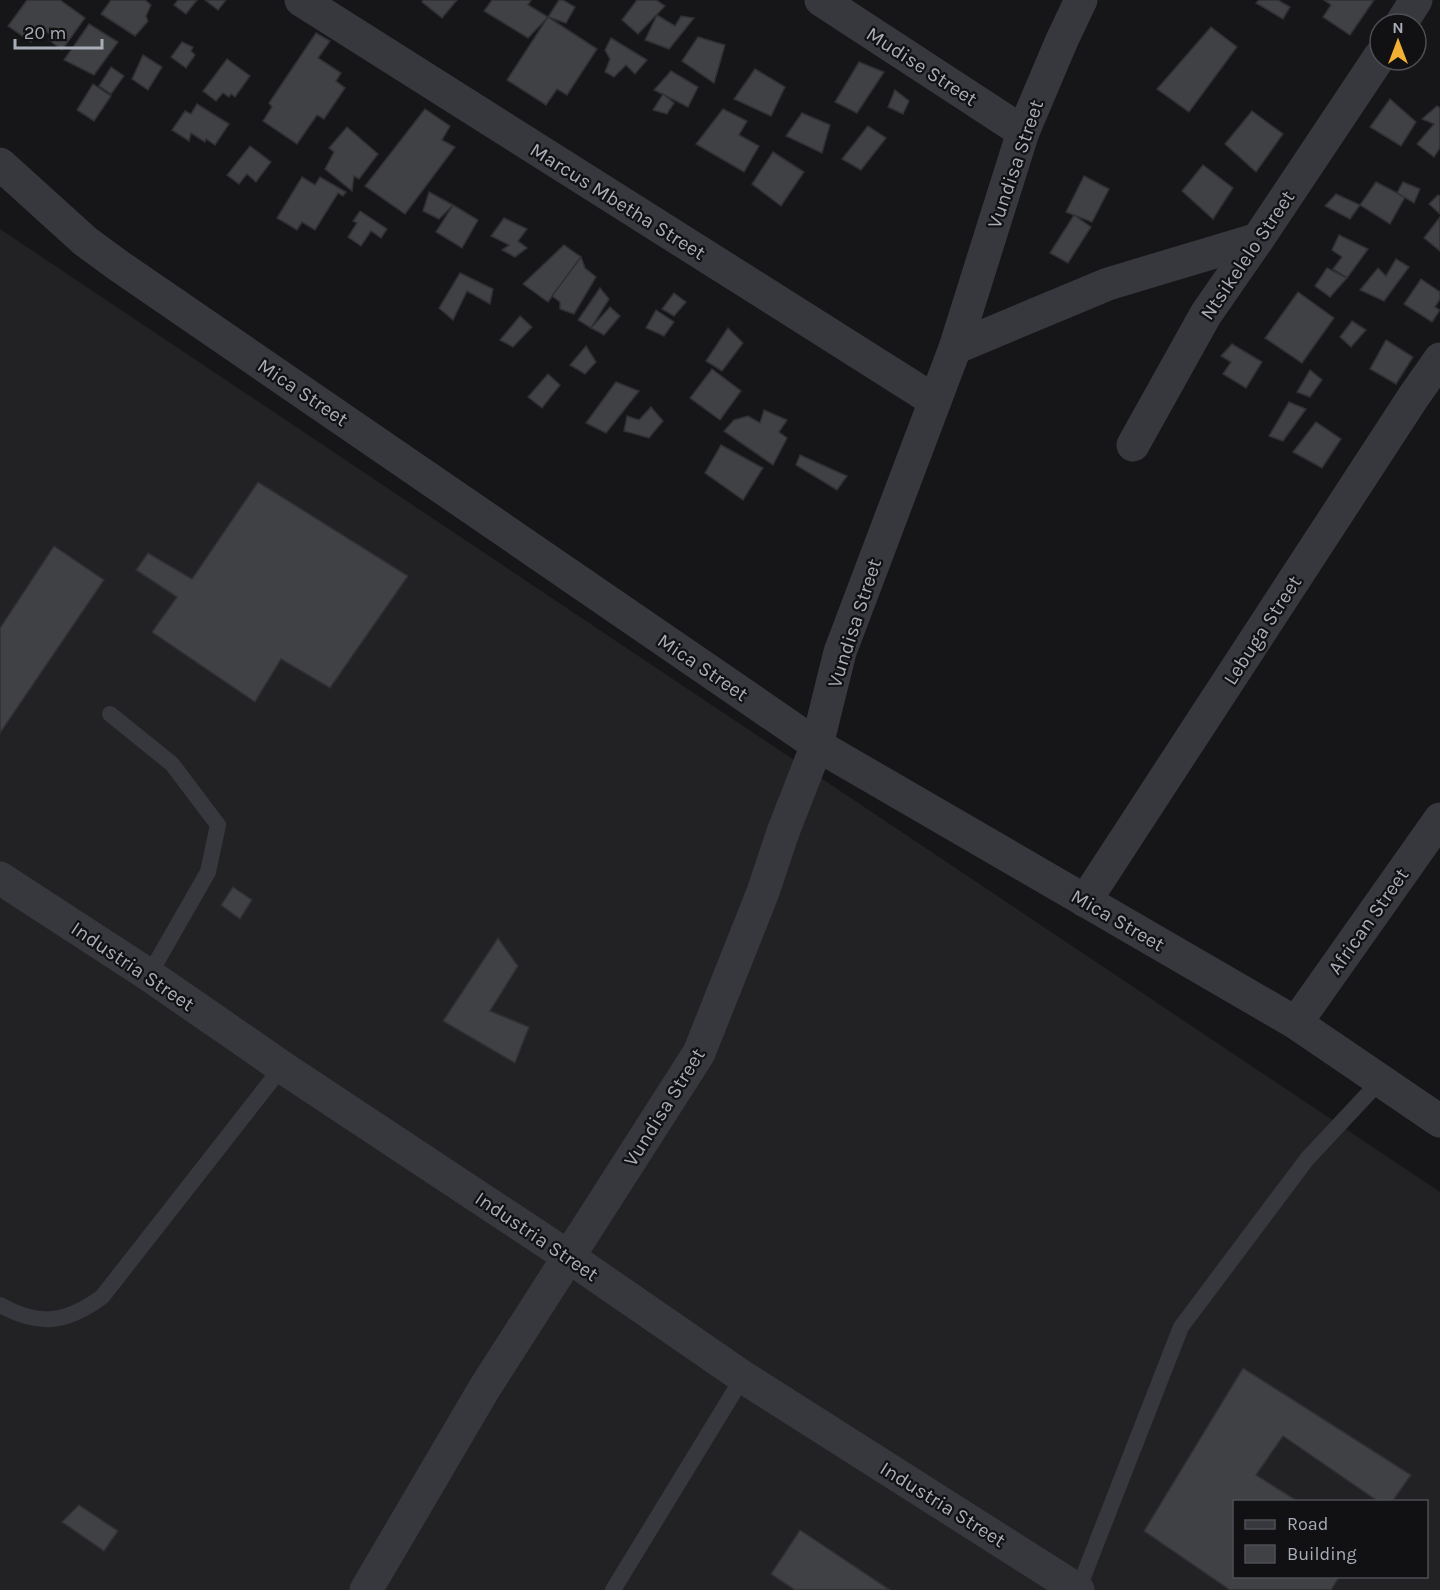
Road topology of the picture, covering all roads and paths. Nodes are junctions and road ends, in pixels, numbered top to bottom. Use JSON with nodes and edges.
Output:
{"nodes":[{"id":1,"x":301,"y":0,"type":"edge"},
{"id":2,"x":820,"y":0,"type":"edge"},
{"id":3,"x":1082,"y":0,"type":"edge"},
{"id":4,"x":1370,"y":72,"type":"edge"},
{"id":5,"x":1023,"y":132,"type":"junction"},
{"id":6,"x":0,"y":164,"type":"edge"},
{"id":7,"x":1258,"y":239,"type":"junction"},
{"id":8,"x":955,"y":348,"type":"junction"},
{"id":9,"x":1440,"y":359,"type":"edge"},
{"id":10,"x":935,"y":401,"type":"junction"},
{"id":11,"x":1133,"y":445,"type":"dead end"},
{"id":12,"x":110,"y":714,"type":"dead end"},
{"id":13,"x":817,"y":745,"type":"junction"},
{"id":14,"x":1440,"y":819,"type":"edge"},
{"id":15,"x":0,"y":878,"type":"edge"},
{"id":16,"x":1085,"y":901,"type":"junction"},
{"id":17,"x":149,"y":975,"type":"junction"},
{"id":18,"x":1296,"y":1023,"type":"junction"},
{"id":19,"x":282,"y":1067,"type":"junction"},
{"id":20,"x":1380,"y":1081,"type":"junction"},
{"id":21,"x":1440,"y":1121,"type":"edge"},
{"id":22,"x":569,"y":1257,"type":"junction"},
{"id":23,"x":0,"y":1305,"type":"edge"},
{"id":24,"x":743,"y":1377,"type":"junction"},
{"id":25,"x":366,"y":1590,"type":"edge"},
{"id":26,"x":613,"y":1590,"type":"edge"},
{"id":27,"x":1078,"y":1590,"type":"edge"}],
"edges":[{"from":1,"to":10,"type":"street","name":"Marcus Mbetha Street"},
{"from":2,"to":5,"type":"street","name":"Mudise Street"},
{"from":3,"to":5,"type":"street","name":"Vundisa Street"},
{"from":4,"to":7,"type":"street","name":"Ntsikelelo Street"},
{"from":5,"to":8,"type":"street","name":"Vundisa Street"},
{"from":6,"to":13,"type":"street","name":"Mica Street"},
{"from":7,"to":8,"type":"street"},
{"from":7,"to":11,"type":"street","name":"Ntsikelelo Street"},
{"from":8,"to":10,"type":"street","name":"Vundisa Street"},
{"from":9,"to":16,"type":"street","name":"Lebuga Street"},
{"from":10,"to":13,"type":"street","name":"Vundisa Street"},
{"from":12,"to":17,"type":"lane"},
{"from":13,"to":16,"type":"street","name":"Mica Street"},
{"from":13,"to":22,"type":"street","name":"Vundisa Street"},
{"from":14,"to":18,"type":"street","name":"African Street"},
{"from":15,"to":17,"type":"street","name":"Industria Street"},
{"from":16,"to":18,"type":"street","name":"Mica Street"},
{"from":17,"to":19,"type":"street","name":"Industria Street"},
{"from":18,"to":20,"type":"street","name":"Mica Street"},
{"from":19,"to":22,"type":"street","name":"Industria Street"},
{"from":19,"to":23,"type":"lane"},
{"from":20,"to":21,"type":"street","name":"Mica Street"},
{"from":20,"to":27,"type":"lane"},
{"from":22,"to":24,"type":"street","name":"Industria Street"},
{"from":22,"to":25,"type":"street","name":"Vundisa Street"},
{"from":24,"to":26,"type":"lane"},
{"from":24,"to":27,"type":"street","name":"Industria Street"}]}
